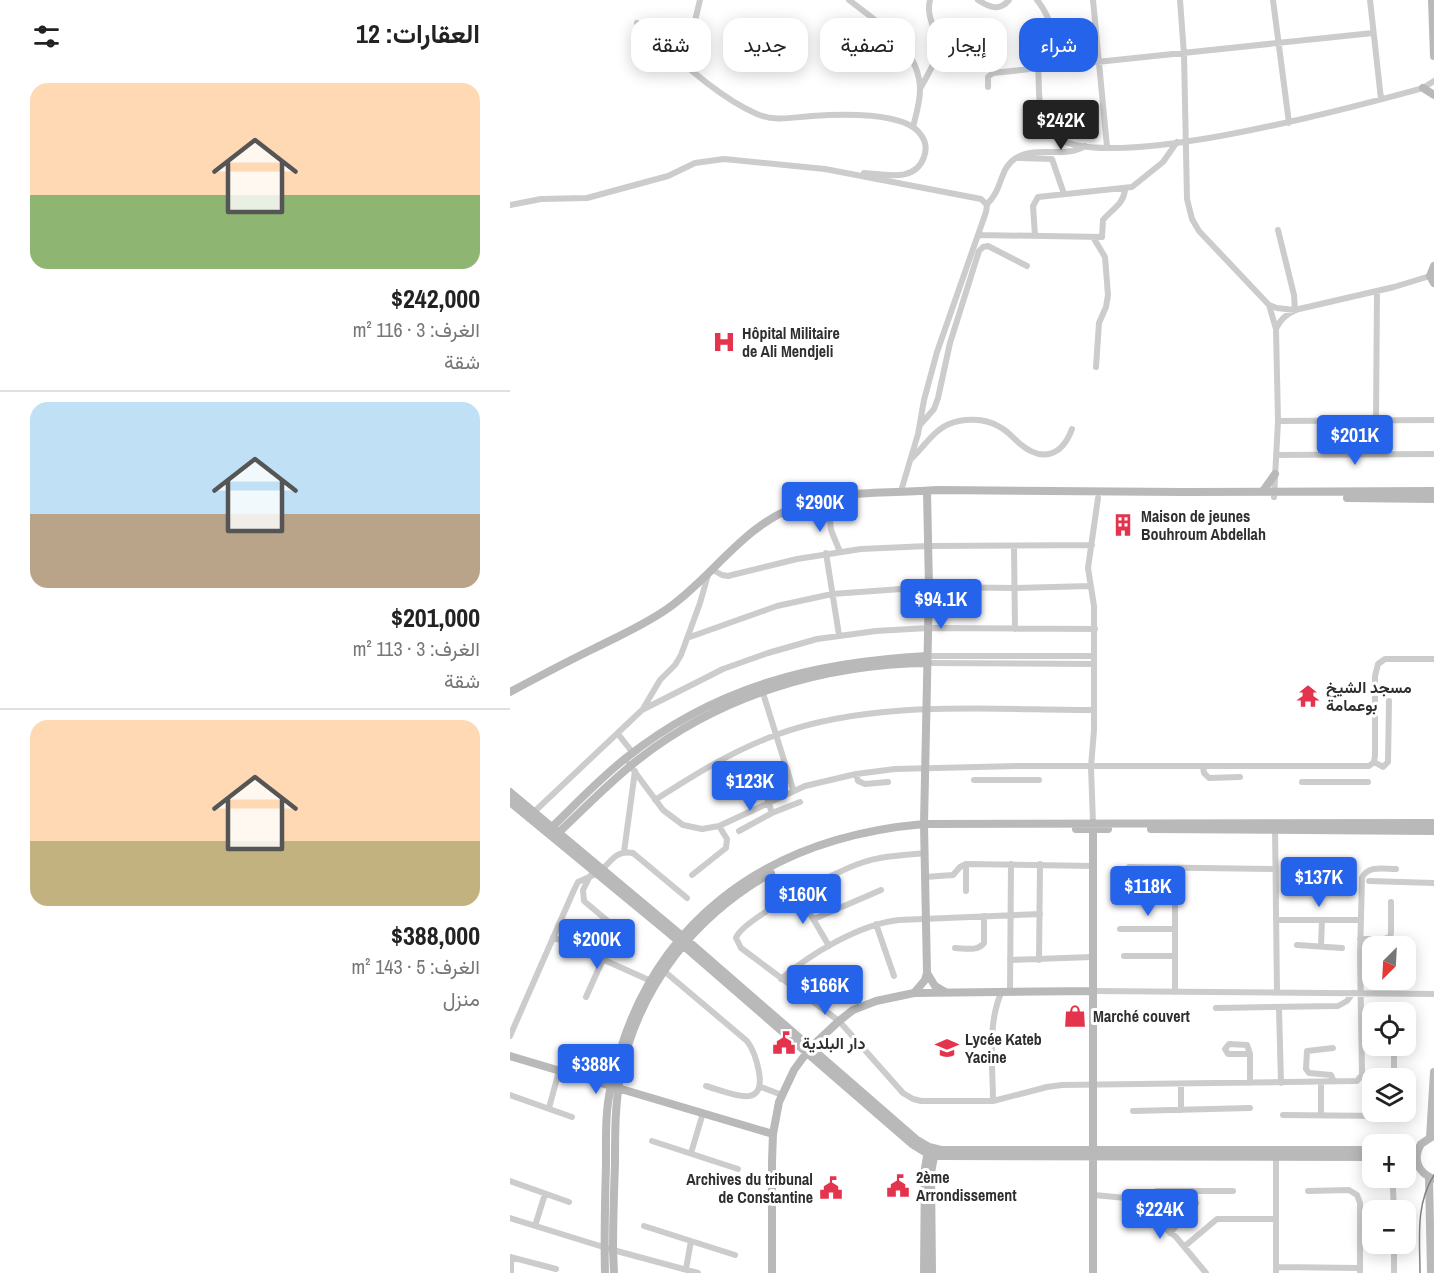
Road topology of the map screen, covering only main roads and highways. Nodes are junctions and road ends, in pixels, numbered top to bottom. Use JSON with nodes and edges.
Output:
{"nodes":[{"id":1,"x":1432,"y":0,"type":"edge"},
{"id":2,"x":1434,"y":56,"type":"edge"},
{"id":3,"x":1423,"y":88,"type":"road end"},
{"id":4,"x":1434,"y":95,"type":"edge"},
{"id":5,"x":1434,"y":266,"type":"edge"},
{"id":6,"x":1432,"y":279,"type":"edge"},
{"id":7,"x":1275,"y":474,"type":"road end"},
{"id":8,"x":1263,"y":491,"type":"junction"},
{"id":9,"x":1434,"y":491,"type":"edge"},
{"id":10,"x":927,"y":492,"type":"junction"},
{"id":11,"x":1274,"y":494,"type":"junction"},
{"id":12,"x":1434,"y":499,"type":"edge"},
{"id":13,"x":928,"y":659,"type":"junction"},
{"id":14,"x":510,"y":692,"type":"edge"},
{"id":15,"x":510,"y":792,"type":"edge"},
{"id":16,"x":510,"y":802,"type":"edge"},
{"id":17,"x":1434,"y":824,"type":"edge"},
{"id":18,"x":1093,"y":826,"type":"junction"},
{"id":19,"x":924,"y":827,"type":"junction"},
{"id":20,"x":1275,"y":827,"type":"junction"},
{"id":21,"x":1434,"y":831,"type":"edge"},
{"id":22,"x":553,"y":833,"type":"junction"},
{"id":23,"x":683,"y":941,"type":"junction"},
{"id":24,"x":927,"y":973,"type":"junction"},
{"id":25,"x":1093,"y":991,"type":"junction"},
{"id":26,"x":946,"y":992,"type":"junction"},
{"id":27,"x":914,"y":993,"type":"junction"},
{"id":28,"x":808,"y":1051,"type":"junction"},
{"id":29,"x":510,"y":1056,"type":"edge"},
{"id":30,"x":1434,"y":1072,"type":"edge"},
{"id":31,"x":615,"y":1087,"type":"junction"},
{"id":32,"x":773,"y":1134,"type":"junction"},
{"id":33,"x":1432,"y":1136,"type":"edge"},
{"id":34,"x":917,"y":1147,"type":"junction"},
{"id":35,"x":1418,"y":1149,"type":"joint"},
{"id":36,"x":1362,"y":1150,"type":"edge"},
{"id":37,"x":933,"y":1152,"type":"junction"},
{"id":38,"x":1094,"y":1153,"type":"junction"},
{"id":39,"x":1276,"y":1154,"type":"junction"},
{"id":40,"x":1362,"y":1157,"type":"edge"},
{"id":41,"x":1418,"y":1165,"type":"joint"},
{"id":42,"x":928,"y":1168,"type":"junction"},
{"id":43,"x":1431,"y":1178,"type":"edge"},
{"id":44,"x":608,"y":1248,"type":"junction"},
{"id":45,"x":605,"y":1273,"type":"edge"},
{"id":46,"x":614,"y":1273,"type":"edge"},
{"id":47,"x":772,"y":1273,"type":"edge"},
{"id":48,"x":924,"y":1273,"type":"edge"},
{"id":49,"x":932,"y":1273,"type":"edge"},
{"id":50,"x":1093,"y":1273,"type":"edge"},
{"id":51,"x":1431,"y":1273,"type":"edge"}],
"edges":[{"from":1,"to":2,"type":"main road"},
{"from":3,"to":4,"type":"main road"},
{"from":5,"to":6,"type":"main road"},
{"from":7,"to":8,"type":"main road"},
{"from":8,"to":10,"type":"main road"},
{"from":8,"to":11,"type":"main road"},
{"from":9,"to":11,"type":"main road"},
{"from":10,"to":11,"type":"main road"},
{"from":10,"to":13,"type":"main road"},
{"from":10,"to":14,"type":"main road"},
{"from":11,"to":12,"type":"main road"},
{"from":13,"to":19,"type":"main road"},
{"from":13,"to":22,"type":"main road"},
{"from":15,"to":22,"type":"main road"},
{"from":16,"to":22,"type":"main road"},
{"from":17,"to":20,"type":"main road"},
{"from":18,"to":19,"type":"main road"},
{"from":18,"to":20,"type":"main road"},
{"from":18,"to":25,"type":"main road"},
{"from":19,"to":23,"type":"main road"},
{"from":19,"to":24,"type":"main road"},
{"from":20,"to":21,"type":"main road"},
{"from":22,"to":23,"type":"main road"},
{"from":23,"to":28,"type":"main road"},
{"from":23,"to":31,"type":"main road"},
{"from":23,"to":31,"type":"main road"},
{"from":24,"to":26,"type":"main road"},
{"from":24,"to":27,"type":"main road"},
{"from":25,"to":26,"type":"main road"},
{"from":25,"to":38,"type":"main road"},
{"from":26,"to":27,"type":"main road"},
{"from":27,"to":28,"type":"main road"},
{"from":28,"to":32,"type":"main road"},
{"from":28,"to":34,"type":"main road"},
{"from":28,"to":37,"type":"main road"},
{"from":29,"to":31,"type":"main road"},
{"from":30,"to":33,"type":"main road"},
{"from":31,"to":32,"type":"main road"},
{"from":31,"to":44,"type":"main road"},
{"from":32,"to":47,"type":"main road"},
{"from":33,"to":35,"type":"main road"},
{"from":34,"to":37,"type":"main road"},
{"from":34,"to":42,"type":"main road"},
{"from":35,"to":41,"type":"main road"},
{"from":36,"to":39,"type":"main road"},
{"from":37,"to":38,"type":"main road"},
{"from":37,"to":42,"type":"main road"},
{"from":37,"to":42,"type":"main road"},
{"from":38,"to":39,"type":"main road"},
{"from":38,"to":50,"type":"main road"},
{"from":39,"to":40,"type":"main road"},
{"from":41,"to":43,"type":"main road"},
{"from":42,"to":48,"type":"main road"},
{"from":42,"to":49,"type":"main road"},
{"from":43,"to":51,"type":"main road"},
{"from":44,"to":45,"type":"main road"},
{"from":44,"to":46,"type":"main road"}]}
